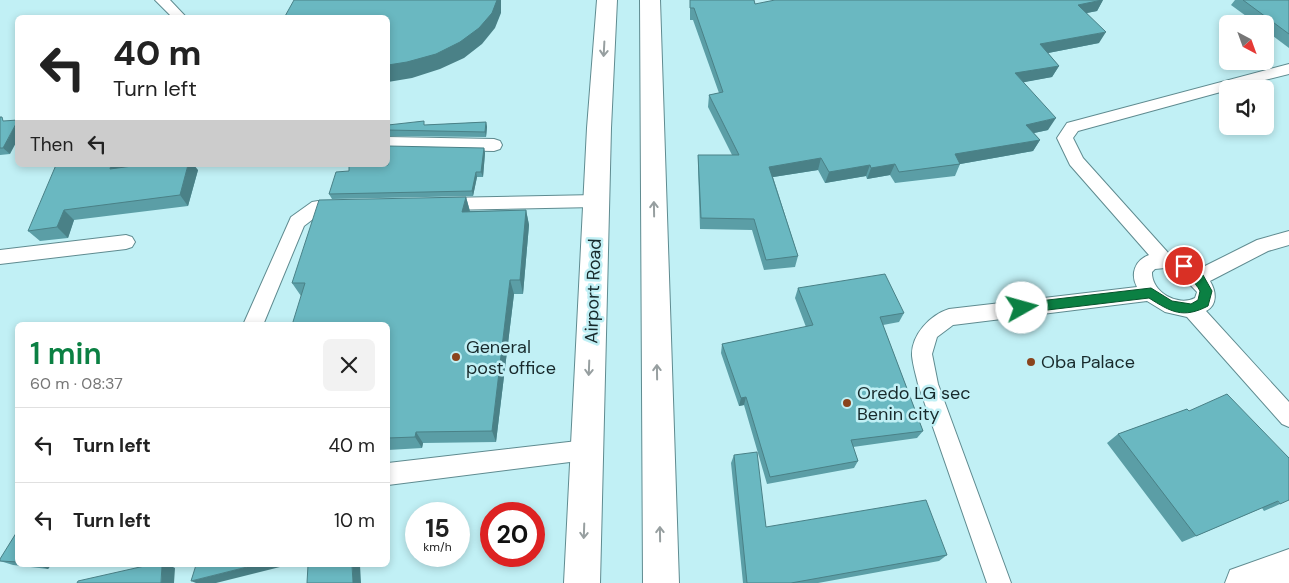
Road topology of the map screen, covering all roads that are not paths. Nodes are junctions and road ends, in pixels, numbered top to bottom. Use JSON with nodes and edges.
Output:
{"nodes":[{"id":1,"x":162,"y":0,"type":"edge"},
{"id":2,"x":607,"y":0,"type":"edge"},
{"id":3,"x":650,"y":0,"type":"edge"},
{"id":4,"x":178,"y":15,"type":"edge"},
{"id":5,"x":1289,"y":68,"type":"edge"},
{"id":6,"x":390,"y":143,"type":"edge"},
{"id":7,"x":494,"y":145,"type":"dead end"},
{"id":8,"x":596,"y":201,"type":"junction"},
{"id":9,"x":428,"y":204,"type":"edge"},
{"id":10,"x":358,"y":206,"type":"edge"},
{"id":11,"x":1289,"y":238,"type":"edge"},
{"id":12,"x":126,"y":242,"type":"dead end"},
{"id":13,"x":0,"y":258,"type":"edge"},
{"id":14,"x":1166,"y":261,"type":"junction"},
{"id":15,"x":1199,"y":278,"type":"junction"},
{"id":16,"x":1151,"y":293,"type":"junction"},
{"id":17,"x":1192,"y":309,"type":"junction"},
{"id":18,"x":254,"y":322,"type":"edge"},
{"id":19,"x":1289,"y":418,"type":"edge"},
{"id":20,"x":586,"y":450,"type":"junction"},
{"id":21,"x":390,"y":474,"type":"edge"},
{"id":22,"x":1289,"y":566,"type":"edge"},
{"id":23,"x":582,"y":583,"type":"edge"},
{"id":24,"x":661,"y":583,"type":"edge"},
{"id":25,"x":999,"y":583,"type":"edge"},
{"id":26,"x":1243,"y":583,"type":"edge"}],
"edges":[{"from":1,"to":4,"type":"lane"},
{"from":2,"to":8,"type":"main road","name":"Airport Road","one_way":true},
{"from":24,"to":3,"type":"main road","one_way":true},
{"from":5,"to":14,"type":"lane"},
{"from":6,"to":7,"type":"lane"},
{"from":8,"to":9,"type":"lane"},
{"from":8,"to":20,"type":"main road","name":"Airport Road","one_way":true},
{"from":10,"to":18,"type":"lane"},
{"from":11,"to":15,"type":"lane"},
{"from":12,"to":13,"type":"lane"},
{"from":14,"to":15,"type":"lane"},
{"from":14,"to":16,"type":"lane"},
{"from":15,"to":17,"type":"lane"},
{"from":16,"to":17,"type":"lane"},
{"from":16,"to":25,"type":"lane"},
{"from":17,"to":19,"type":"lane"},
{"from":20,"to":21,"type":"lane"},
{"from":20,"to":23,"type":"main road","name":"Airport Road","one_way":true},
{"from":22,"to":26,"type":"main road"}]}
